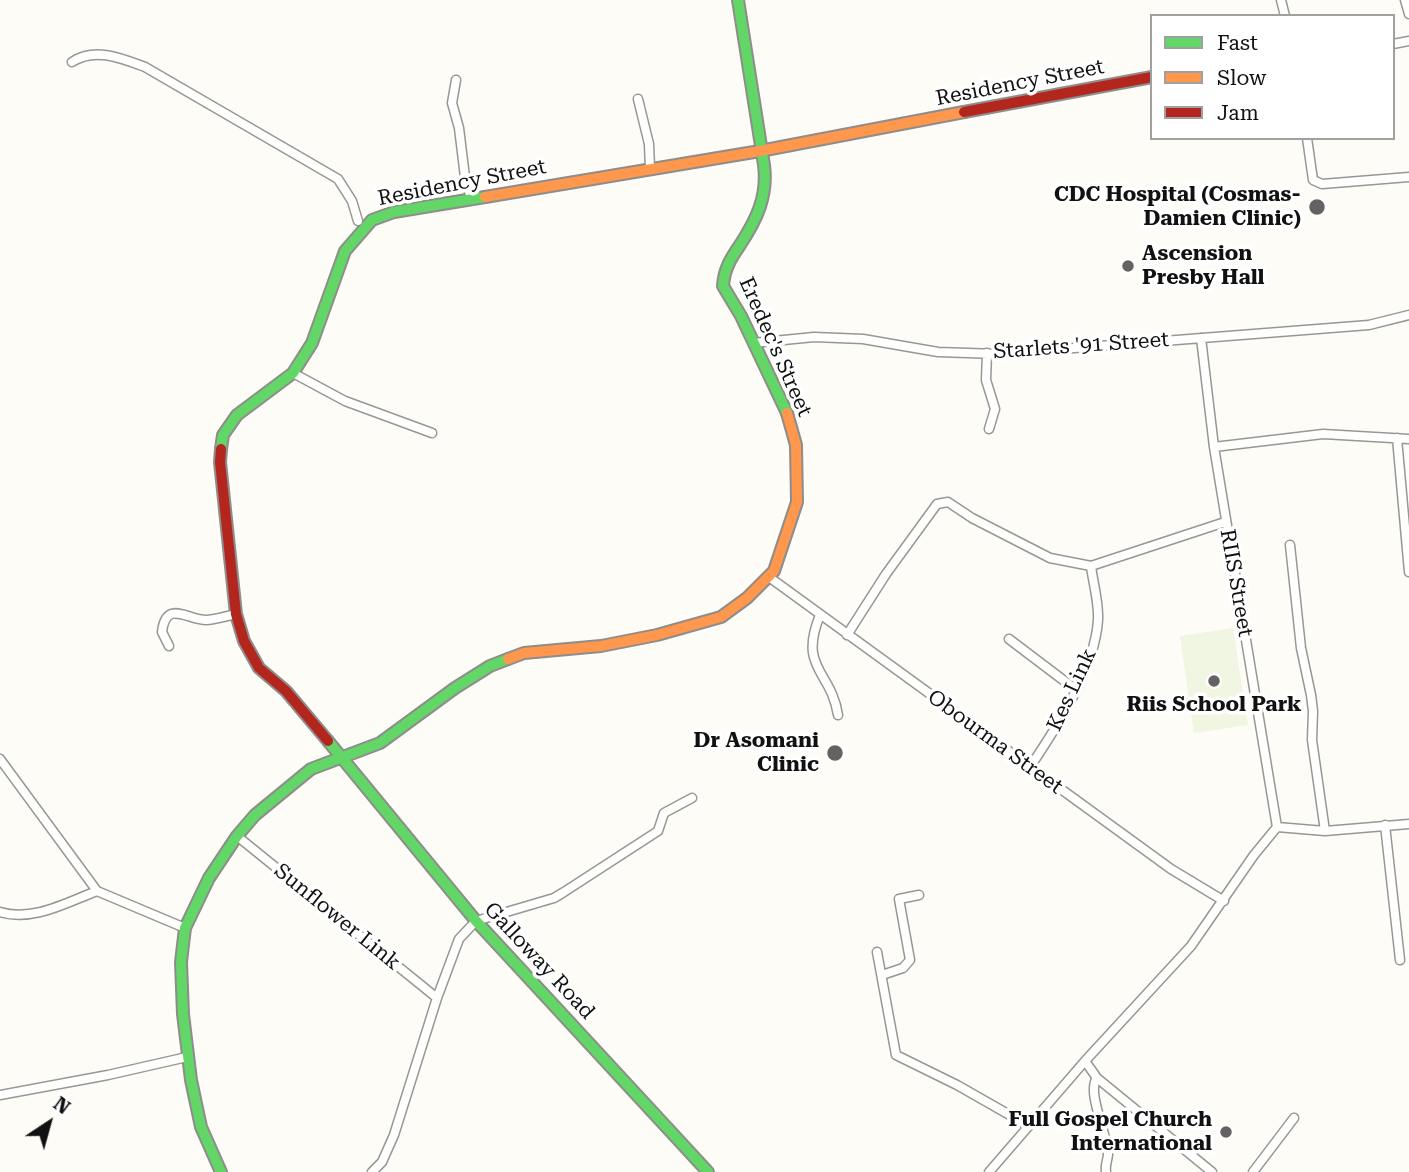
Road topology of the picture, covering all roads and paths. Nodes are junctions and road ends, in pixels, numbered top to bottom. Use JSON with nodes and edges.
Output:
{"nodes":[{"id":1,"x":738,"y":0,"type":"edge"},
{"id":2,"x":1405,"y":0,"type":"edge"},
{"id":3,"x":1409,"y":14,"type":"edge"},
{"id":4,"x":72,"y":62,"type":"dead end"},
{"id":5,"x":1150,"y":78,"type":"edge"},
{"id":6,"x":456,"y":80,"type":"dead end"},
{"id":7,"x":638,"y":99,"type":"dead end"},
{"id":8,"x":1307,"y":140,"type":"edge"},
{"id":9,"x":760,"y":151,"type":"junction"},
{"id":10,"x":650,"y":169,"type":"junction"},
{"id":11,"x":1409,"y":177,"type":"edge"},
{"id":12,"x":471,"y":199,"type":"junction"},
{"id":13,"x":358,"y":221,"type":"dead end"},
{"id":14,"x":1409,"y":315,"type":"edge"},
{"id":15,"x":1201,"y":338,"type":"junction"},
{"id":16,"x":753,"y":343,"type":"junction"},
{"id":17,"x":987,"y":353,"type":"junction"},
{"id":18,"x":293,"y":373,"type":"junction"},
{"id":19,"x":989,"y":429,"type":"dead end"},
{"id":20,"x":432,"y":433,"type":"dead end"},
{"id":21,"x":1397,"y":438,"type":"junction"},
{"id":22,"x":1409,"y":439,"type":"edge"},
{"id":23,"x":1214,"y":447,"type":"junction"},
{"id":24,"x":1225,"y":522,"type":"junction"},
{"id":25,"x":1290,"y":545,"type":"dead end"},
{"id":26,"x":1091,"y":566,"type":"junction"},
{"id":27,"x":1409,"y":572,"type":"edge"},
{"id":28,"x":769,"y":577,"type":"junction"},
{"id":29,"x":236,"y":614,"type":"junction"},
{"id":30,"x":820,"y":615,"type":"junction"},
{"id":31,"x":847,"y":635,"type":"junction"},
{"id":32,"x":1009,"y":639,"type":"dead end"},
{"id":33,"x":169,"y":646,"type":"dead end"},
{"id":34,"x":1075,"y":689,"type":"junction"},
{"id":35,"x":838,"y":715,"type":"dead end"},
{"id":36,"x":340,"y":756,"type":"junction"},
{"id":37,"x":0,"y":759,"type":"edge"},
{"id":38,"x":1030,"y":767,"type":"junction"},
{"id":39,"x":349,"y":770,"type":"joint"},
{"id":40,"x":692,"y":797,"type":"dead end"},
{"id":41,"x":1409,"y":824,"type":"edge"},
{"id":42,"x":1385,"y":825,"type":"junction"},
{"id":43,"x":1277,"y":827,"type":"junction"},
{"id":44,"x":1325,"y":831,"type":"junction"},
{"id":45,"x":237,"y":836,"type":"junction"},
{"id":46,"x":97,"y":891,"type":"junction"},
{"id":47,"x":919,"y":895,"type":"dead end"},
{"id":48,"x":1224,"y":901,"type":"junction"},
{"id":49,"x":0,"y":912,"type":"edge"},
{"id":50,"x":476,"y":920,"type":"junction"},
{"id":51,"x":185,"y":928,"type":"junction"},
{"id":52,"x":877,"y":952,"type":"dead end"},
{"id":53,"x":1400,"y":960,"type":"dead end"},
{"id":54,"x":883,"y":975,"type":"junction"},
{"id":55,"x":437,"y":998,"type":"junction"},
{"id":56,"x":187,"y":1057,"type":"junction"},
{"id":57,"x":1085,"y":1061,"type":"junction"},
{"id":58,"x":1097,"y":1078,"type":"junction"},
{"id":59,"x":0,"y":1095,"type":"edge"},
{"id":60,"x":1294,"y":1118,"type":"dead end"},
{"id":61,"x":1029,"y":1126,"type":"junction"},
{"id":62,"x":1210,"y":1171,"type":"edge"},
{"id":63,"x":221,"y":1172,"type":"edge"},
{"id":64,"x":372,"y":1172,"type":"edge"},
{"id":65,"x":708,"y":1172,"type":"edge"},
{"id":66,"x":989,"y":1172,"type":"edge"},
{"id":67,"x":1106,"y":1172,"type":"edge"},
{"id":68,"x":1253,"y":1172,"type":"edge"}],
"edges":[{"from":1,"to":9,"type":"street","name":"Eredec's Street"},
{"from":2,"to":3,"type":"street"},
{"from":4,"to":13,"type":"street"},
{"from":5,"to":9,"type":"street","name":"Residency Street"},
{"from":6,"to":12,"type":"street"},
{"from":7,"to":10,"type":"street"},
{"from":8,"to":11,"type":"street"},
{"from":9,"to":10,"type":"street","name":"Residency Street"},
{"from":9,"to":16,"type":"street","name":"Eredec's Street"},
{"from":10,"to":12,"type":"street","name":"Residency Street"},
{"from":12,"to":18,"type":"street","name":"Residency Street"},
{"from":14,"to":15,"type":"street","name":"Starlets '91 Street"},
{"from":15,"to":17,"type":"street","name":"Starlets '91 Street"},
{"from":15,"to":23,"type":"street","name":"RIIS Street"},
{"from":16,"to":17,"type":"street","name":"Starlets '91 Street"},
{"from":16,"to":28,"type":"street","name":"Eredec's Street"},
{"from":17,"to":19,"type":"street"},
{"from":18,"to":20,"type":"street"},
{"from":18,"to":29,"type":"street","name":"Residency Street"},
{"from":21,"to":22,"type":"street"},
{"from":21,"to":23,"type":"street"},
{"from":21,"to":27,"type":"street"},
{"from":23,"to":24,"type":"street","name":"RIIS Street"},
{"from":24,"to":26,"type":"street"},
{"from":24,"to":43,"type":"street","name":"RIIS Street"},
{"from":25,"to":44,"type":"street"},
{"from":26,"to":31,"type":"street"},
{"from":26,"to":34,"type":"street","name":"Kes Link"},
{"from":28,"to":30,"type":"street","name":"Obourma Street"},
{"from":28,"to":36,"type":"street","name":"Eredec's Street"},
{"from":29,"to":33,"type":"street"},
{"from":29,"to":36,"type":"street","name":"Residency Street"},
{"from":30,"to":31,"type":"street","name":"Obourma Street"},
{"from":30,"to":35,"type":"street"},
{"from":31,"to":38,"type":"street","name":"Obourma Street"},
{"from":32,"to":34,"type":"street"},
{"from":34,"to":38,"type":"street","name":"Kes Link"},
{"from":36,"to":39,"type":"street","name":"Residency Street"},
{"from":36,"to":45,"type":"street","name":"Eredec's Street"},
{"from":37,"to":46,"type":"street"},
{"from":38,"to":48,"type":"street","name":"Obourma Street"},
{"from":39,"to":50,"type":"street","name":"Galloway Road"},
{"from":40,"to":50,"type":"street"},
{"from":41,"to":42,"type":"street"},
{"from":42,"to":44,"type":"street"},
{"from":42,"to":53,"type":"street"},
{"from":43,"to":44,"type":"street"},
{"from":43,"to":48,"type":"street"},
{"from":45,"to":51,"type":"street","name":"Eredec's Street"},
{"from":45,"to":55,"type":"street","name":"Sunflower Link"},
{"from":46,"to":49,"type":"street"},
{"from":46,"to":51,"type":"street"},
{"from":47,"to":54,"type":"street"},
{"from":48,"to":57,"type":"street"},
{"from":50,"to":55,"type":"street"},
{"from":50,"to":65,"type":"street","name":"Galloway Road"},
{"from":51,"to":56,"type":"street","name":"Eredec's Street"},
{"from":52,"to":54,"type":"street"},
{"from":54,"to":61,"type":"street"},
{"from":55,"to":64,"type":"street"},
{"from":56,"to":59,"type":"street"},
{"from":56,"to":63,"type":"street","name":"Eredec's Street"},
{"from":57,"to":58,"type":"street"},
{"from":57,"to":61,"type":"street"},
{"from":58,"to":62,"type":"street"},
{"from":58,"to":67,"type":"street"},
{"from":60,"to":68,"type":"street"},
{"from":61,"to":66,"type":"street"}]}
